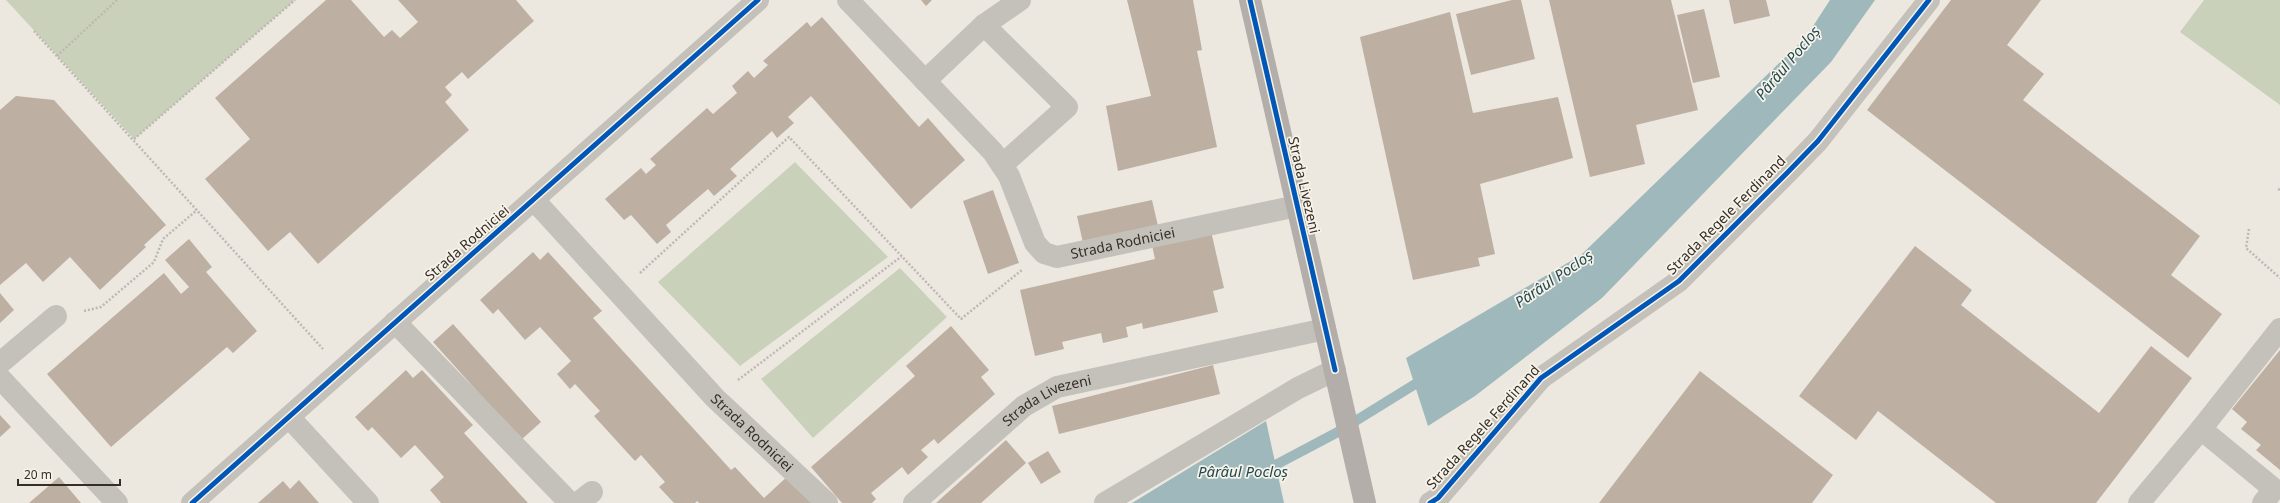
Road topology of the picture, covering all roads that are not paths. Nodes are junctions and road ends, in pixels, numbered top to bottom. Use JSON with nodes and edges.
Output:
{"nodes":[{"id":1,"x":848,"y":0,"type":"edge"},
{"id":2,"x":1020,"y":0,"type":"edge"},
{"id":3,"x":1250,"y":0,"type":"edge"},
{"id":4,"x":1929,"y":0,"type":"edge"},
{"id":5,"x":752,"y":5,"type":"edge"},
{"id":6,"x":984,"y":25,"type":"junction"},
{"id":7,"x":925,"y":81,"type":"junction"},
{"id":8,"x":1002,"y":165,"type":"junction"},
{"id":9,"x":534,"y":200,"type":"junction"},
{"id":10,"x":1297,"y":206,"type":"junction"},
{"id":11,"x":56,"y":316,"type":"road end"},
{"id":12,"x":395,"y":322,"type":"junction"},
{"id":13,"x":1325,"y":329,"type":"junction"},
{"id":14,"x":2280,"y":329,"type":"edge"},
{"id":15,"x":0,"y":363,"type":"edge"},
{"id":16,"x":1335,"y":372,"type":"junction"},
{"id":17,"x":0,"y":378,"type":"edge"},
{"id":18,"x":289,"y":417,"type":"junction"},
{"id":19,"x":2201,"y":429,"type":"junction"},
{"id":20,"x":1363,"y":498,"type":"edge"},
{"id":21,"x":117,"y":503,"type":"edge"},
{"id":22,"x":192,"y":503,"type":"edge"},
{"id":23,"x":368,"y":503,"type":"edge"},
{"id":24,"x":570,"y":503,"type":"edge"},
{"id":25,"x":827,"y":503,"type":"edge"},
{"id":26,"x":914,"y":503,"type":"edge"},
{"id":27,"x":1105,"y":503,"type":"edge"},
{"id":28,"x":1430,"y":503,"type":"edge"},
{"id":29,"x":2139,"y":503,"type":"edge"},
{"id":30,"x":2263,"y":503,"type":"edge"}],
"edges":[{"from":1,"to":7,"type":"street"},
{"from":2,"to":6,"type":"street"},
{"from":3,"to":10,"type":"main road","name":"Strada Livezeni"},
{"from":4,"to":28,"type":"street","name":"Strada Regele Ferdinand"},
{"from":5,"to":9,"type":"street","name":"Strada Rodniciei"},
{"from":6,"to":7,"type":"street"},
{"from":6,"to":8,"type":"street"},
{"from":7,"to":8,"type":"street"},
{"from":8,"to":10,"type":"street","name":"Strada Rodniciei"},
{"from":9,"to":12,"type":"street","name":"Strada Rodniciei"},
{"from":9,"to":25,"type":"street","name":"Strada Rodniciei"},
{"from":10,"to":13,"type":"main road","name":"Strada Livezeni"},
{"from":11,"to":15,"type":"street"},
{"from":12,"to":18,"type":"street","name":"Strada Rodniciei"},
{"from":12,"to":24,"type":"street"},
{"from":13,"to":16,"type":"main road","name":"Strada Livezeni"},
{"from":13,"to":26,"type":"street","name":"Strada Livezeni"},
{"from":14,"to":19,"type":"street"},
{"from":16,"to":20,"type":"main road","name":"Strada Livezeni"},
{"from":16,"to":27,"type":"street"},
{"from":17,"to":21,"type":"street"},
{"from":18,"to":22,"type":"street","name":"Strada Rodniciei"},
{"from":18,"to":23,"type":"street"},
{"from":19,"to":29,"type":"street"},
{"from":19,"to":30,"type":"street"}]}
